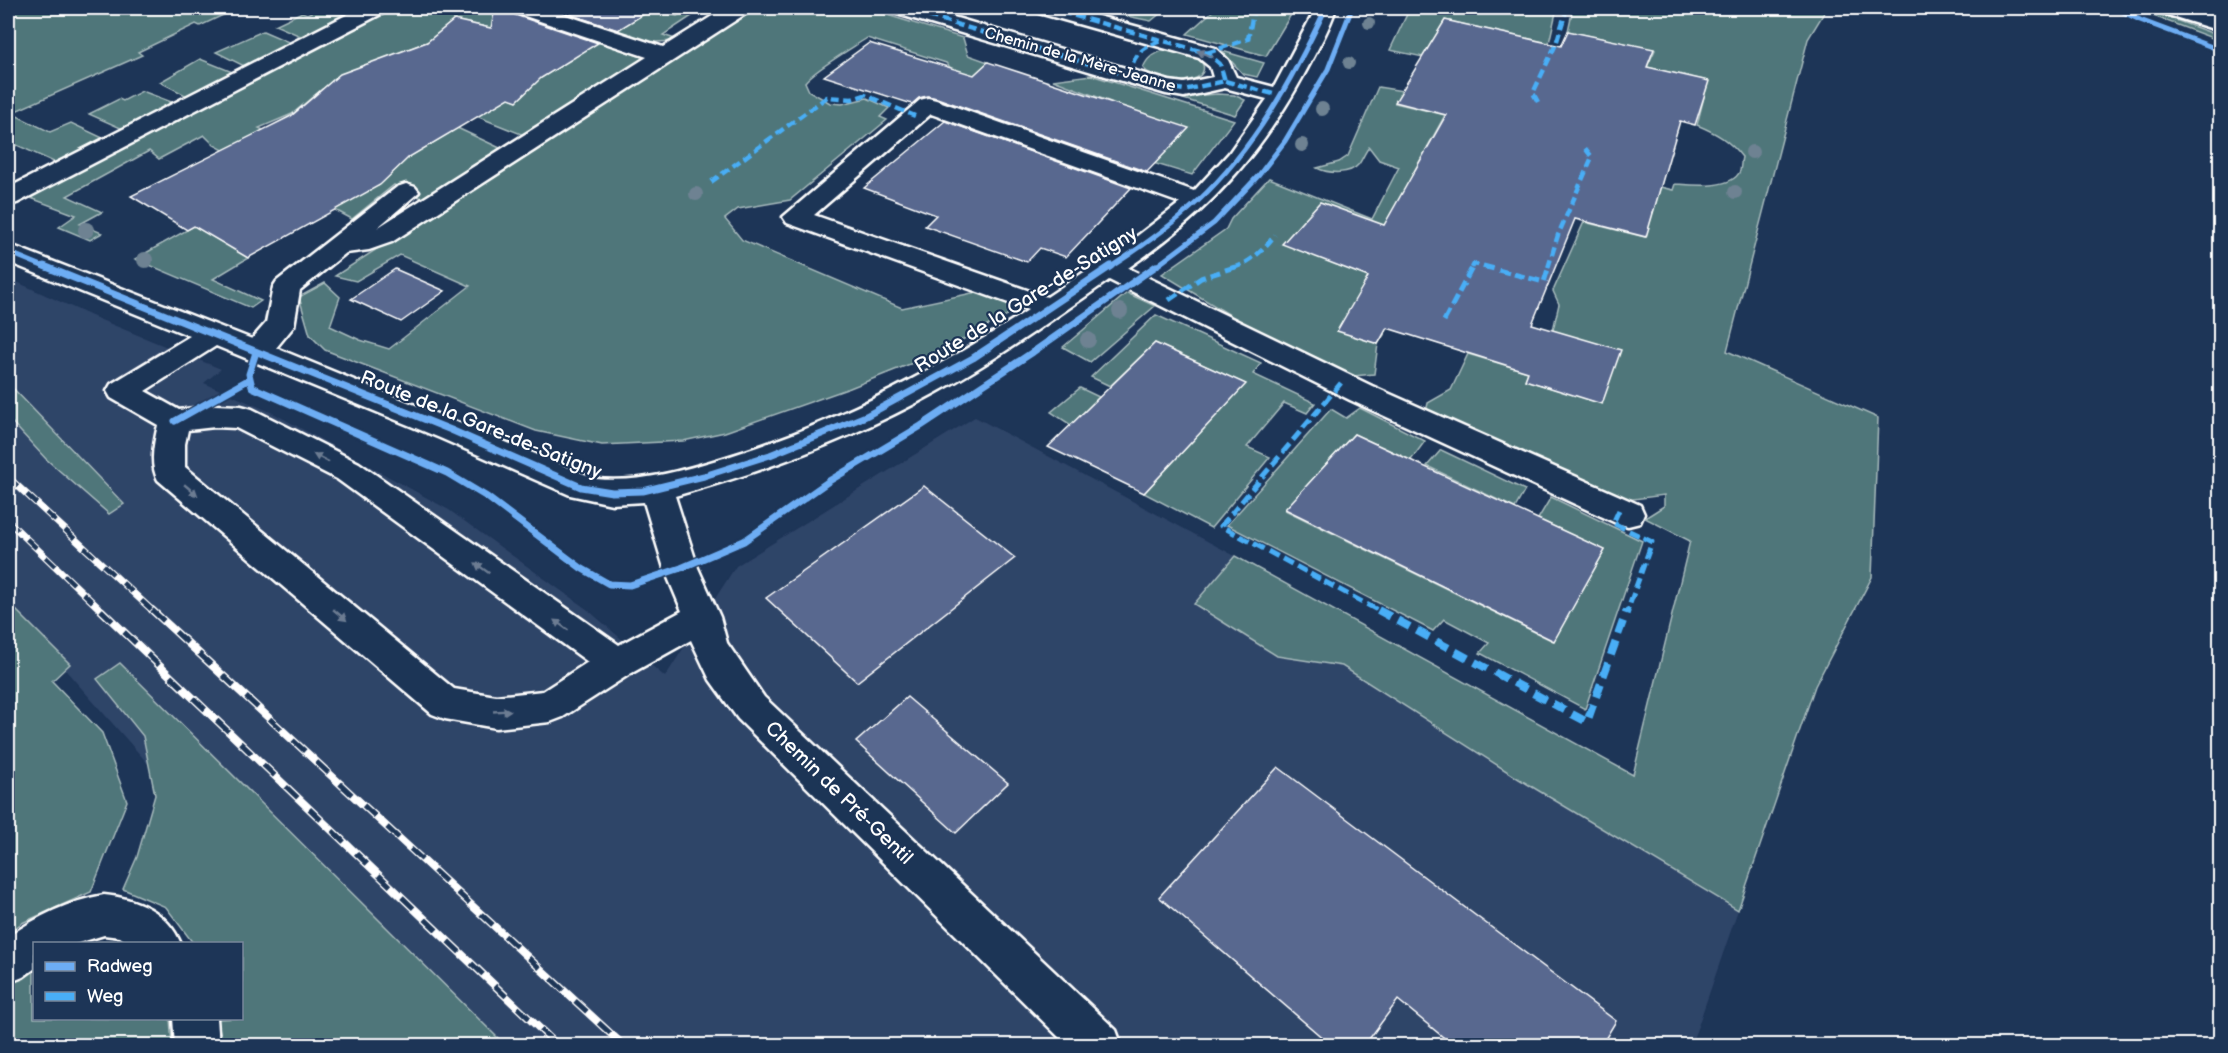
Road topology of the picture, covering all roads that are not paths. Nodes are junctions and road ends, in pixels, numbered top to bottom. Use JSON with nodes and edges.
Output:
{"nodes":[{"id":1,"x":375,"y":8,"type":"edge"},
{"id":2,"x":524,"y":8,"type":"edge"},
{"id":3,"x":739,"y":8,"type":"edge"},
{"id":4,"x":902,"y":8,"type":"edge"},
{"id":5,"x":1047,"y":8,"type":"edge"},
{"id":6,"x":1326,"y":8,"type":"edge"},
{"id":7,"x":2170,"y":8,"type":"edge"},
{"id":8,"x":2220,"y":25,"type":"edge"},
{"id":9,"x":1163,"y":40,"type":"junction"},
{"id":10,"x":664,"y":55,"type":"junction"},
{"id":11,"x":1131,"y":76,"type":"junction"},
{"id":12,"x":1225,"y":81,"type":"junction"},
{"id":13,"x":1281,"y":96,"type":"junction"},
{"id":14,"x":406,"y":192,"type":"dead end"},
{"id":15,"x":8,"y":198,"type":"edge"},
{"id":16,"x":1198,"y":201,"type":"junction"},
{"id":17,"x":336,"y":246,"type":"junction"},
{"id":18,"x":8,"y":252,"type":"edge"},
{"id":19,"x":1109,"y":268,"type":"junction"},
{"id":20,"x":1050,"y":308,"type":"junction"},
{"id":21,"x":212,"y":336,"type":"junction"},
{"id":22,"x":256,"y":352,"type":"junction"},
{"id":23,"x":175,"y":421,"type":"junction"},
{"id":24,"x":656,"y":488,"type":"junction"},
{"id":25,"x":1628,"y":514,"type":"dead end"},
{"id":26,"x":702,"y":617,"type":"junction"},
{"id":27,"x":617,"y":663,"type":"junction"},
{"id":28,"x":39,"y":942,"type":"edge"},
{"id":29,"x":159,"y":942,"type":"edge"},
{"id":30,"x":33,"y":946,"type":"edge"},
{"id":31,"x":8,"y":962,"type":"edge"},
{"id":32,"x":195,"y":1020,"type":"edge"},
{"id":33,"x":197,"y":1046,"type":"edge"},
{"id":34,"x":1100,"y":1046,"type":"edge"}],
"edges":[{"from":1,"to":15,"type":"street"},
{"from":2,"to":10,"type":"street"},
{"from":3,"to":10,"type":"street"},
{"from":4,"to":11,"type":"street","name":"Chemin de la Mère-Jeanne"},
{"from":5,"to":9,"type":"street"},
{"from":6,"to":13,"type":"street","name":"Route de la Gare-de-Satigny"},
{"from":7,"to":8,"type":"street"},
{"from":9,"to":11,"type":"street"},
{"from":12,"to":9,"type":"street","one_way":true},
{"from":10,"to":17,"type":"street"},
{"from":11,"to":12,"type":"street","name":"Chemin de la Mère-Jeanne"},
{"from":12,"to":13,"type":"street","name":"Chemin de la Mère-Jeanne"},
{"from":13,"to":16,"type":"street","name":"Route de la Gare-de-Satigny"},
{"from":14,"to":17,"type":"street"},
{"from":16,"to":19,"type":"street","name":"Route de la Gare-de-Satigny"},
{"from":16,"to":20,"type":"street"},
{"from":17,"to":22,"type":"street"},
{"from":18,"to":21,"type":"street","name":"Route de la Gare-de-Satigny"},
{"from":19,"to":20,"type":"street","name":"Route de la Gare-de-Satigny"},
{"from":19,"to":25,"type":"street"},
{"from":20,"to":24,"type":"street","name":"Route de la Gare-de-Satigny"},
{"from":21,"to":22,"type":"street","name":"Route de la Gare-de-Satigny"},
{"from":21,"to":23,"type":"street"},
{"from":22,"to":24,"type":"street","name":"Route de la Gare-de-Satigny"},
{"from":27,"to":23,"type":"street","one_way":true},
{"from":23,"to":27,"type":"street","one_way":true},
{"from":24,"to":26,"type":"street","name":"Chemin de Pré-Gentil"},
{"from":26,"to":27,"type":"street"},
{"from":26,"to":34,"type":"street","name":"Chemin de Pré-Gentil"},
{"from":28,"to":29,"type":"street"},
{"from":30,"to":31,"type":"street"},
{"from":32,"to":33,"type":"street"}]}
